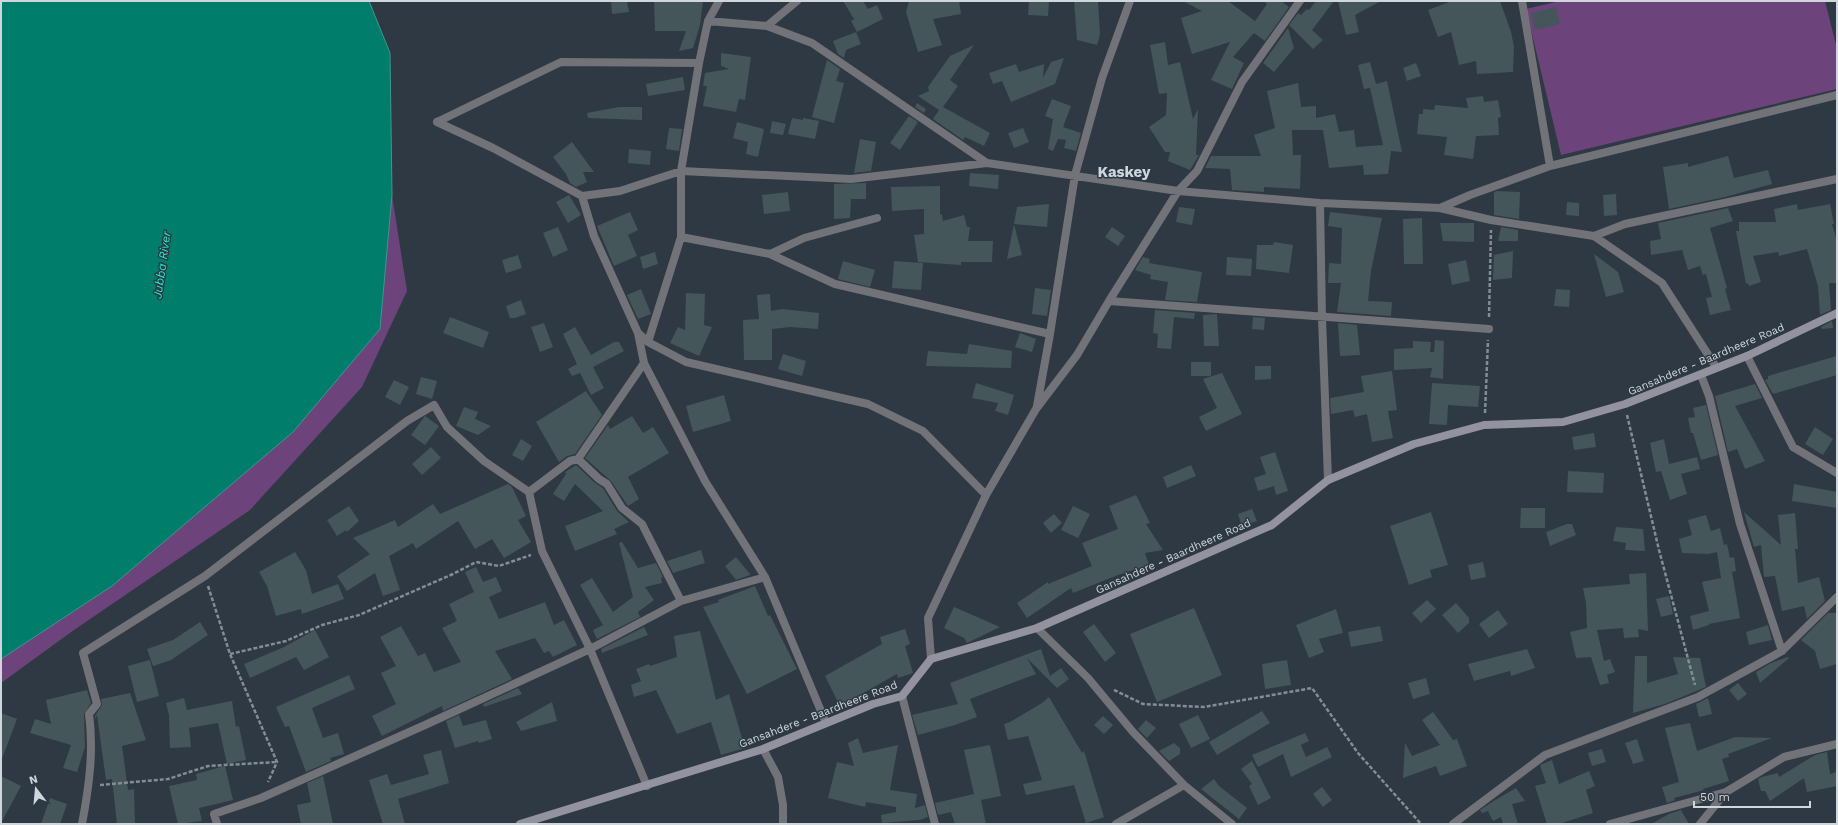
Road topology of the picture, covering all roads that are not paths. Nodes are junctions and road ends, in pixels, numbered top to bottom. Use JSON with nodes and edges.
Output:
{"nodes":[{"id":1,"x":719,"y":1,"type":"edge"},
{"id":2,"x":797,"y":1,"type":"edge"},
{"id":3,"x":1300,"y":1,"type":"edge"},
{"id":4,"x":1522,"y":1,"type":"edge"},
{"id":5,"x":1128,"y":2,"type":"edge"},
{"id":6,"x":708,"y":21,"type":"junction"},
{"id":7,"x":767,"y":26,"type":"junction"},
{"id":8,"x":699,"y":63,"type":"junction"},
{"id":9,"x":1837,"y":95,"type":"edge"},
{"id":10,"x":987,"y":163,"type":"junction"},
{"id":11,"x":1550,"y":166,"type":"junction"},
{"id":12,"x":681,"y":170,"type":"junction"},
{"id":13,"x":1075,"y":175,"type":"junction"},
{"id":14,"x":1837,"y":179,"type":"edge"},
{"id":15,"x":1178,"y":191,"type":"junction"},
{"id":16,"x":582,"y":196,"type":"junction"},
{"id":17,"x":1320,"y":204,"type":"junction"},
{"id":18,"x":1440,"y":208,"type":"junction"},
{"id":19,"x":877,"y":218,"type":"dead end"},
{"id":20,"x":1594,"y":236,"type":"junction"},
{"id":21,"x":681,"y":237,"type":"junction"},
{"id":22,"x":770,"y":254,"type":"junction"},
{"id":23,"x":1109,"y":301,"type":"junction"},
{"id":24,"x":1837,"y":313,"type":"edge"},
{"id":25,"x":1322,"y":318,"type":"junction"},
{"id":26,"x":1489,"y":329,"type":"dead end"},
{"id":27,"x":638,"y":333,"type":"junction"},
{"id":28,"x":1050,"y":334,"type":"junction"},
{"id":29,"x":648,"y":342,"type":"junction"},
{"id":30,"x":1746,"y":356,"type":"junction"},
{"id":31,"x":644,"y":363,"type":"junction"},
{"id":32,"x":1716,"y":367,"type":"junction"},
{"id":33,"x":1701,"y":375,"type":"junction"},
{"id":34,"x":1036,"y":409,"type":"junction"},
{"id":35,"x":578,"y":458,"type":"junction"},
{"id":36,"x":1837,"y":473,"type":"edge"},
{"id":37,"x":1328,"y":480,"type":"junction"},
{"id":38,"x":529,"y":492,"type":"junction"},
{"id":39,"x":986,"y":495,"type":"junction"},
{"id":40,"x":764,"y":577,"type":"junction"},
{"id":41,"x":1837,"y":597,"type":"edge"},
{"id":42,"x":681,"y":601,"type":"junction"},
{"id":43,"x":1037,"y":628,"type":"junction"},
{"id":44,"x":590,"y":649,"type":"junction"},
{"id":45,"x":1782,"y":651,"type":"junction"},
{"id":46,"x":931,"y":659,"type":"junction"},
{"id":47,"x":902,"y":696,"type":"junction"},
{"id":48,"x":826,"y":723,"type":"junction"},
{"id":49,"x":1837,"y":744,"type":"edge"},
{"id":50,"x":763,"y":749,"type":"junction"},
{"id":51,"x":1184,"y":785,"type":"junction"},
{"id":52,"x":647,"y":786,"type":"junction"},
{"id":53,"x":1726,"y":792,"type":"junction"},
{"id":54,"x":82,"y":824,"type":"edge"},
{"id":55,"x":217,"y":824,"type":"edge"},
{"id":56,"x":520,"y":824,"type":"edge"},
{"id":57,"x":783,"y":824,"type":"edge"},
{"id":58,"x":935,"y":824,"type":"edge"},
{"id":59,"x":1116,"y":824,"type":"edge"},
{"id":60,"x":1232,"y":824,"type":"edge"},
{"id":61,"x":1454,"y":824,"type":"edge"},
{"id":62,"x":1610,"y":824,"type":"edge"},
{"id":63,"x":1700,"y":824,"type":"edge"}],
"edges":[{"from":1,"to":6,"type":"street"},
{"from":2,"to":7,"type":"street"},
{"from":3,"to":15,"type":"street"},
{"from":4,"to":11,"type":"street"},
{"from":5,"to":13,"type":"street"},
{"from":6,"to":7,"type":"street"},
{"from":6,"to":8,"type":"street"},
{"from":7,"to":10,"type":"street"},
{"from":8,"to":12,"type":"street"},
{"from":8,"to":16,"type":"street"},
{"from":9,"to":11,"type":"street"},
{"from":10,"to":12,"type":"street"},
{"from":10,"to":13,"type":"street"},
{"from":11,"to":18,"type":"street"},
{"from":12,"to":16,"type":"street"},
{"from":12,"to":21,"type":"street"},
{"from":13,"to":15,"type":"street"},
{"from":13,"to":28,"type":"street"},
{"from":14,"to":20,"type":"street"},
{"from":15,"to":17,"type":"street"},
{"from":15,"to":23,"type":"street"},
{"from":16,"to":27,"type":"street"},
{"from":17,"to":18,"type":"street"},
{"from":17,"to":25,"type":"street"},
{"from":18,"to":20,"type":"street"},
{"from":19,"to":22,"type":"street"},
{"from":20,"to":32,"type":"street"},
{"from":21,"to":22,"type":"street"},
{"from":21,"to":29,"type":"street"},
{"from":22,"to":28,"type":"street"},
{"from":23,"to":25,"type":"street"},
{"from":23,"to":34,"type":"street"},
{"from":24,"to":30,"type":"main road","name":"Gansahdere - Baardheere Road"},
{"from":25,"to":26,"type":"street"},
{"from":25,"to":37,"type":"street"},
{"from":27,"to":29,"type":"street"},
{"from":27,"to":31,"type":"street"},
{"from":28,"to":34,"type":"street"},
{"from":29,"to":39,"type":"street"},
{"from":30,"to":32,"type":"main road","name":"Gansahdere - Baardheere Road"},
{"from":30,"to":36,"type":"street"},
{"from":31,"to":35,"type":"street"},
{"from":31,"to":40,"type":"street"},
{"from":32,"to":33,"type":"main road","name":"Gansahdere - Baardheere Road"},
{"from":33,"to":37,"type":"main road","name":"Gansahdere - Baardheere Road"},
{"from":33,"to":45,"type":"street"},
{"from":34,"to":39,"type":"street"},
{"from":35,"to":38,"type":"street"},
{"from":35,"to":42,"type":"street"},
{"from":37,"to":43,"type":"main road","name":"Gansahdere - Baardheere Road"},
{"from":38,"to":44,"type":"street"},
{"from":38,"to":54,"type":"street"},
{"from":39,"to":46,"type":"street"},
{"from":40,"to":42,"type":"street"},
{"from":40,"to":48,"type":"street"},
{"from":41,"to":45,"type":"street"},
{"from":42,"to":44,"type":"street"},
{"from":43,"to":46,"type":"main road","name":"Gansahdere - Baardheere Road"},
{"from":43,"to":51,"type":"street"},
{"from":44,"to":52,"type":"street"},
{"from":44,"to":55,"type":"street"},
{"from":45,"to":61,"type":"street"},
{"from":46,"to":47,"type":"main road","name":"Gansahdere - Baardheere Road"},
{"from":47,"to":48,"type":"main road","name":"Gansahdere - Baardheere Road"},
{"from":47,"to":58,"type":"street"},
{"from":48,"to":50,"type":"main road","name":"Gansahdere - Baardheere Road"},
{"from":49,"to":53,"type":"street"},
{"from":50,"to":52,"type":"main road","name":"Gansahdere - Baardheere Road"},
{"from":50,"to":57,"type":"street"},
{"from":51,"to":59,"type":"street"},
{"from":51,"to":60,"type":"street"},
{"from":52,"to":56,"type":"main road","name":"Gansahdere - Baardheere Road"},
{"from":53,"to":62,"type":"street"},
{"from":53,"to":63,"type":"street"}]}
